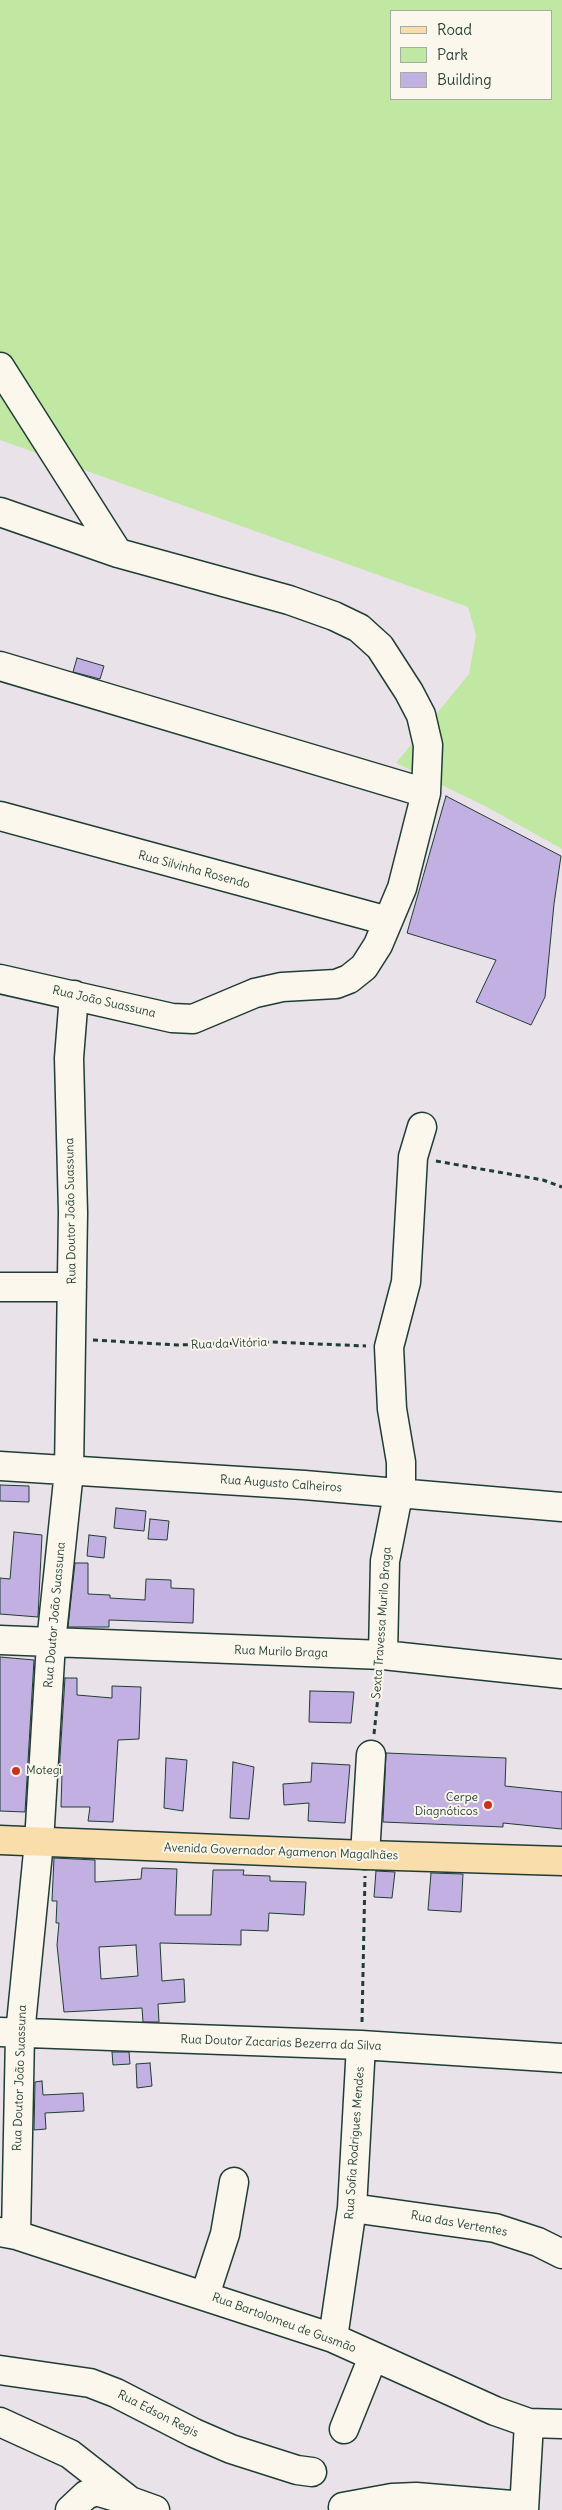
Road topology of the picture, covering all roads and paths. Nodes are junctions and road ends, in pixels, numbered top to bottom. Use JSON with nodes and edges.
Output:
{"nodes":[{"id":1,"x":0,"y":366,"type":"edge"},
{"id":2,"x":0,"y":512,"type":"edge"},
{"id":3,"x":118,"y":553,"type":"junction"},
{"id":4,"x":0,"y":666,"type":"edge"},
{"id":5,"x":426,"y":793,"type":"junction"},
{"id":6,"x":0,"y":816,"type":"edge"},
{"id":7,"x":388,"y":921,"type":"junction"},
{"id":8,"x":0,"y":979,"type":"edge"},
{"id":9,"x":74,"y":995,"type":"junction"},
{"id":10,"x":422,"y":1127,"type":"dead end"},
{"id":11,"x":413,"y":1157,"type":"junction"},
{"id":12,"x":562,"y":1187,"type":"edge"},
{"id":13,"x":0,"y":1288,"type":"edge"},
{"id":14,"x":72,"y":1288,"type":"junction"},
{"id":15,"x":70,"y":1340,"type":"junction"},
{"id":16,"x":389,"y":1347,"type":"junction"},
{"id":17,"x":0,"y":1466,"type":"edge"},
{"id":18,"x":68,"y":1471,"type":"junction"},
{"id":19,"x":400,"y":1493,"type":"junction"},
{"id":20,"x":562,"y":1507,"type":"edge"},
{"id":21,"x":0,"y":1640,"type":"edge"},
{"id":22,"x":52,"y":1643,"type":"junction"},
{"id":23,"x":383,"y":1655,"type":"junction"},
{"id":24,"x":562,"y":1674,"type":"edge"},
{"id":25,"x":371,"y":1756,"type":"joint"},
{"id":26,"x":0,"y":1840,"type":"edge"},
{"id":27,"x":39,"y":1842,"type":"junction"},
{"id":28,"x":365,"y":1855,"type":"junction"},
{"id":29,"x":562,"y":1861,"type":"edge"},
{"id":30,"x":10,"y":2033,"type":"edge"},
{"id":31,"x":361,"y":2045,"type":"junction"},
{"id":32,"x":562,"y":2058,"type":"edge"},
{"id":33,"x":234,"y":2182,"type":"dead end"},
{"id":34,"x":352,"y":2208,"type":"junction"},
{"id":35,"x":8,"y":2234,"type":"edge"},
{"id":36,"x":562,"y":2254,"type":"edge"},
{"id":37,"x":205,"y":2295,"type":"junction"},
{"id":38,"x":333,"y":2338,"type":"junction"},
{"id":39,"x":373,"y":2357,"type":"junction"},
{"id":40,"x":0,"y":2370,"type":"edge"},
{"id":41,"x":0,"y":2422,"type":"edge"},
{"id":42,"x":529,"y":2423,"type":"junction"},
{"id":43,"x":562,"y":2424,"type":"edge"},
{"id":44,"x":344,"y":2429,"type":"dead end"},
{"id":45,"x":312,"y":2472,"type":"dead end"},
{"id":46,"x":130,"y":2501,"type":"junction"},
{"id":47,"x":343,"y":2507,"type":"dead end"},
{"id":48,"x":524,"y":2508,"type":"edge"},
{"id":49,"x":70,"y":2510,"type":"edge"},
{"id":50,"x":155,"y":2510,"type":"edge"}],
"edges":[{"from":1,"to":3,"type":"street"},
{"from":2,"to":3,"type":"street","name":"Rua João Suassuna"},
{"from":3,"to":5,"type":"street","name":"Rua João Suassuna"},
{"from":4,"to":5,"type":"street"},
{"from":5,"to":7,"type":"street","name":"Rua João Suassuna"},
{"from":6,"to":7,"type":"street","name":"Rua Silvinha Rosendo"},
{"from":7,"to":9,"type":"street","name":"Rua João Suassuna"},
{"from":8,"to":9,"type":"street","name":"Rua João Suassuna"},
{"from":9,"to":14,"type":"street","name":"Rua Doutor João Suassuna"},
{"from":10,"to":11,"type":"street","name":"Sexta Travessa Murilo Braga"},
{"from":11,"to":12,"type":"path"},
{"from":11,"to":16,"type":"street","name":"Sexta Travessa Murilo Braga"},
{"from":13,"to":14,"type":"street"},
{"from":14,"to":15,"type":"street","name":"Rua Doutor João Suassuna"},
{"from":15,"to":16,"type":"path","name":"Rua da Vitória"},
{"from":15,"to":18,"type":"street","name":"Rua Doutor João Suassuna"},
{"from":16,"to":19,"type":"street","name":"Sexta Travessa Murilo Braga"},
{"from":17,"to":18,"type":"street","name":"Rua Augusto Calheiros"},
{"from":18,"to":19,"type":"street","name":"Rua Augusto Calheiros"},
{"from":18,"to":22,"type":"street","name":"Rua Doutor João Suassuna"},
{"from":19,"to":20,"type":"street","name":"Rua Augusto Calheiros"},
{"from":19,"to":23,"type":"street","name":"Sexta Travessa Murilo Braga"},
{"from":21,"to":22,"type":"street","name":"Rua Murilo Braga"},
{"from":22,"to":23,"type":"street","name":"Rua Murilo Braga"},
{"from":22,"to":27,"type":"street","name":"Rua Doutor João Suassuna"},
{"from":23,"to":24,"type":"street","name":"Rua Murilo Braga"},
{"from":23,"to":25,"type":"path","name":"Sexta Travessa Murilo Braga"},
{"from":25,"to":28,"type":"street"},
{"from":26,"to":27,"type":"main road","name":"Avenida Governador Agamenon Magalhães"},
{"from":27,"to":28,"type":"main road","name":"Avenida Governador Agamenon Magalhães"},
{"from":27,"to":30,"type":"street","name":"Rua Doutor João Suassuna"},
{"from":28,"to":29,"type":"main road","name":"Avenida Governador Agamenon Magalhães"},
{"from":28,"to":31,"type":"path"},
{"from":30,"to":31,"type":"street","name":"Rua Doutor Zacarias Bezerra da Silva"},
{"from":30,"to":35,"type":"street","name":"Rua Doutor João Suassuna"},
{"from":31,"to":32,"type":"street","name":"Rua Doutor Zacarias Bezerra da Silva"},
{"from":31,"to":34,"type":"street","name":"Rua Sofia Rodrigues Mendes"},
{"from":33,"to":37,"type":"street"},
{"from":34,"to":36,"type":"street","name":"Rua das Vertentes"},
{"from":34,"to":38,"type":"street","name":"Rua Sofia Rodrigues Mendes"},
{"from":35,"to":37,"type":"street","name":"Rua Bartolomeu de Gusmão"},
{"from":37,"to":38,"type":"street","name":"Rua Bartolomeu de Gusmão"},
{"from":38,"to":39,"type":"street","name":"Rua Bartolomeu de Gusmão"},
{"from":39,"to":42,"type":"street","name":"Rua Bartolomeu de Gusmão"},
{"from":39,"to":44,"type":"street"},
{"from":40,"to":45,"type":"street","name":"Rua Edson Regis"},
{"from":41,"to":46,"type":"street"},
{"from":42,"to":43,"type":"street","name":"Rua Bartolomeu de Gusmão"},
{"from":42,"to":48,"type":"street"},
{"from":46,"to":49,"type":"street"},
{"from":46,"to":50,"type":"street"},
{"from":47,"to":48,"type":"street"}]}
